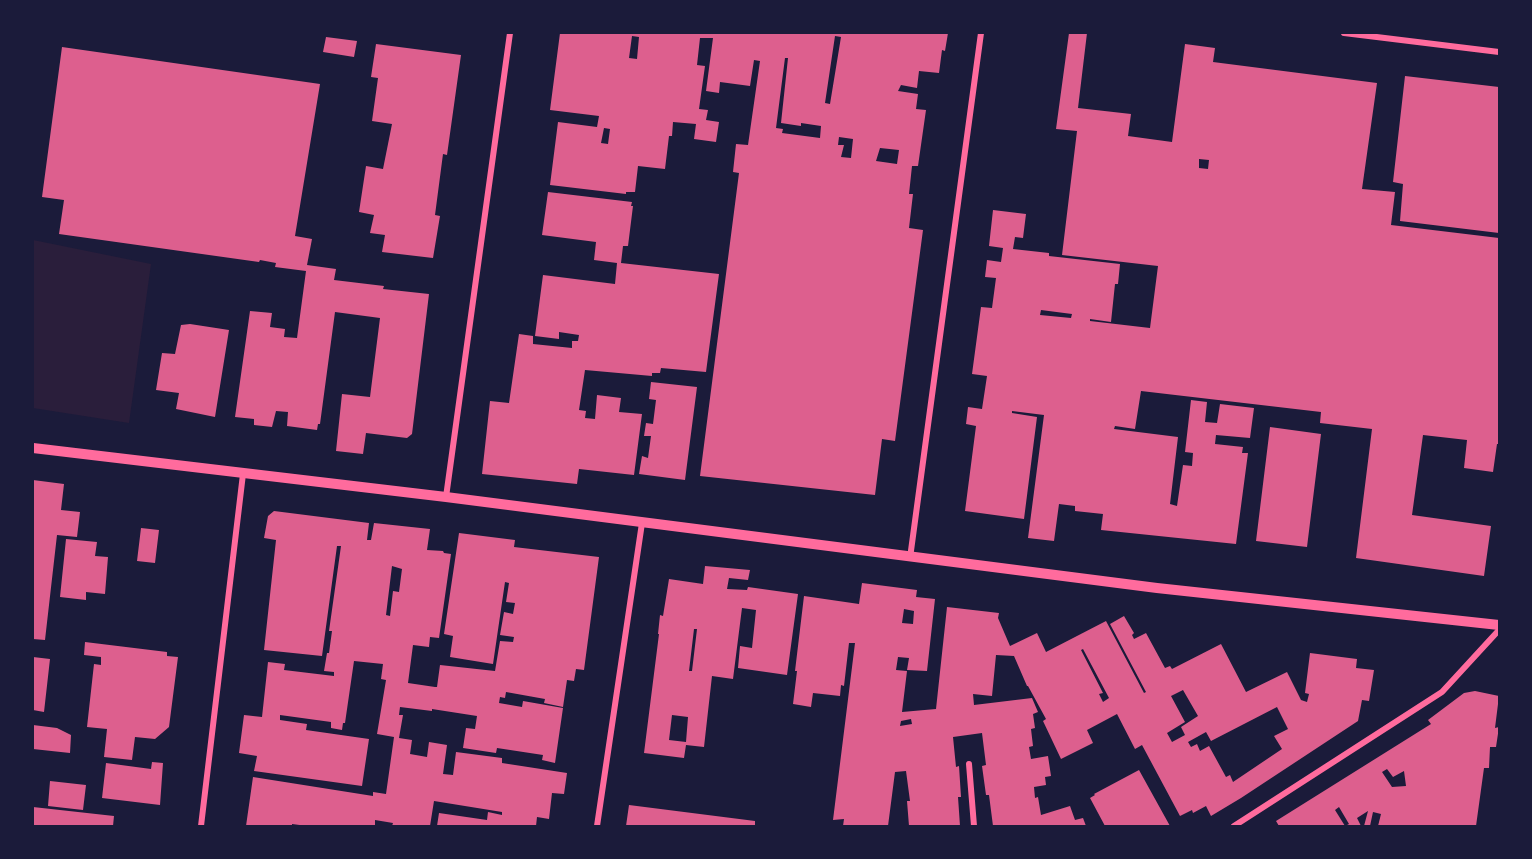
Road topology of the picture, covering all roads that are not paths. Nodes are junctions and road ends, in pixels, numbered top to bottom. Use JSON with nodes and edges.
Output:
{"nodes":[{"id":1,"x":510,"y":33,"type":"edge"},
{"id":2,"x":981,"y":33,"type":"edge"},
{"id":3,"x":1344,"y":33,"type":"edge"},
{"id":4,"x":1499,"y":52,"type":"edge"},
{"id":5,"x":33,"y":448,"type":"edge"},
{"id":6,"x":243,"y":474,"type":"junction"},
{"id":7,"x":446,"y":497,"type":"junction"},
{"id":8,"x":642,"y":523,"type":"junction"},
{"id":9,"x":910,"y":558,"type":"junction"},
{"id":10,"x":1499,"y":628,"type":"edge"},
{"id":11,"x":969,"y":764,"type":"dead end"},
{"id":12,"x":201,"y":826,"type":"edge"},
{"id":13,"x":597,"y":826,"type":"edge"},
{"id":14,"x":975,"y":826,"type":"edge"},
{"id":15,"x":1234,"y":826,"type":"edge"}],
"edges":[{"from":1,"to":7,"type":"street"},
{"from":2,"to":9,"type":"street"},
{"from":3,"to":4,"type":"street"},
{"from":5,"to":6,"type":"street"},
{"from":6,"to":7,"type":"street"},
{"from":6,"to":12,"type":"street"},
{"from":7,"to":8,"type":"street"},
{"from":8,"to":9,"type":"street"},
{"from":8,"to":13,"type":"street"},
{"from":9,"to":10,"type":"street"},
{"from":10,"to":15,"type":"street"},
{"from":11,"to":14,"type":"street"}]}
